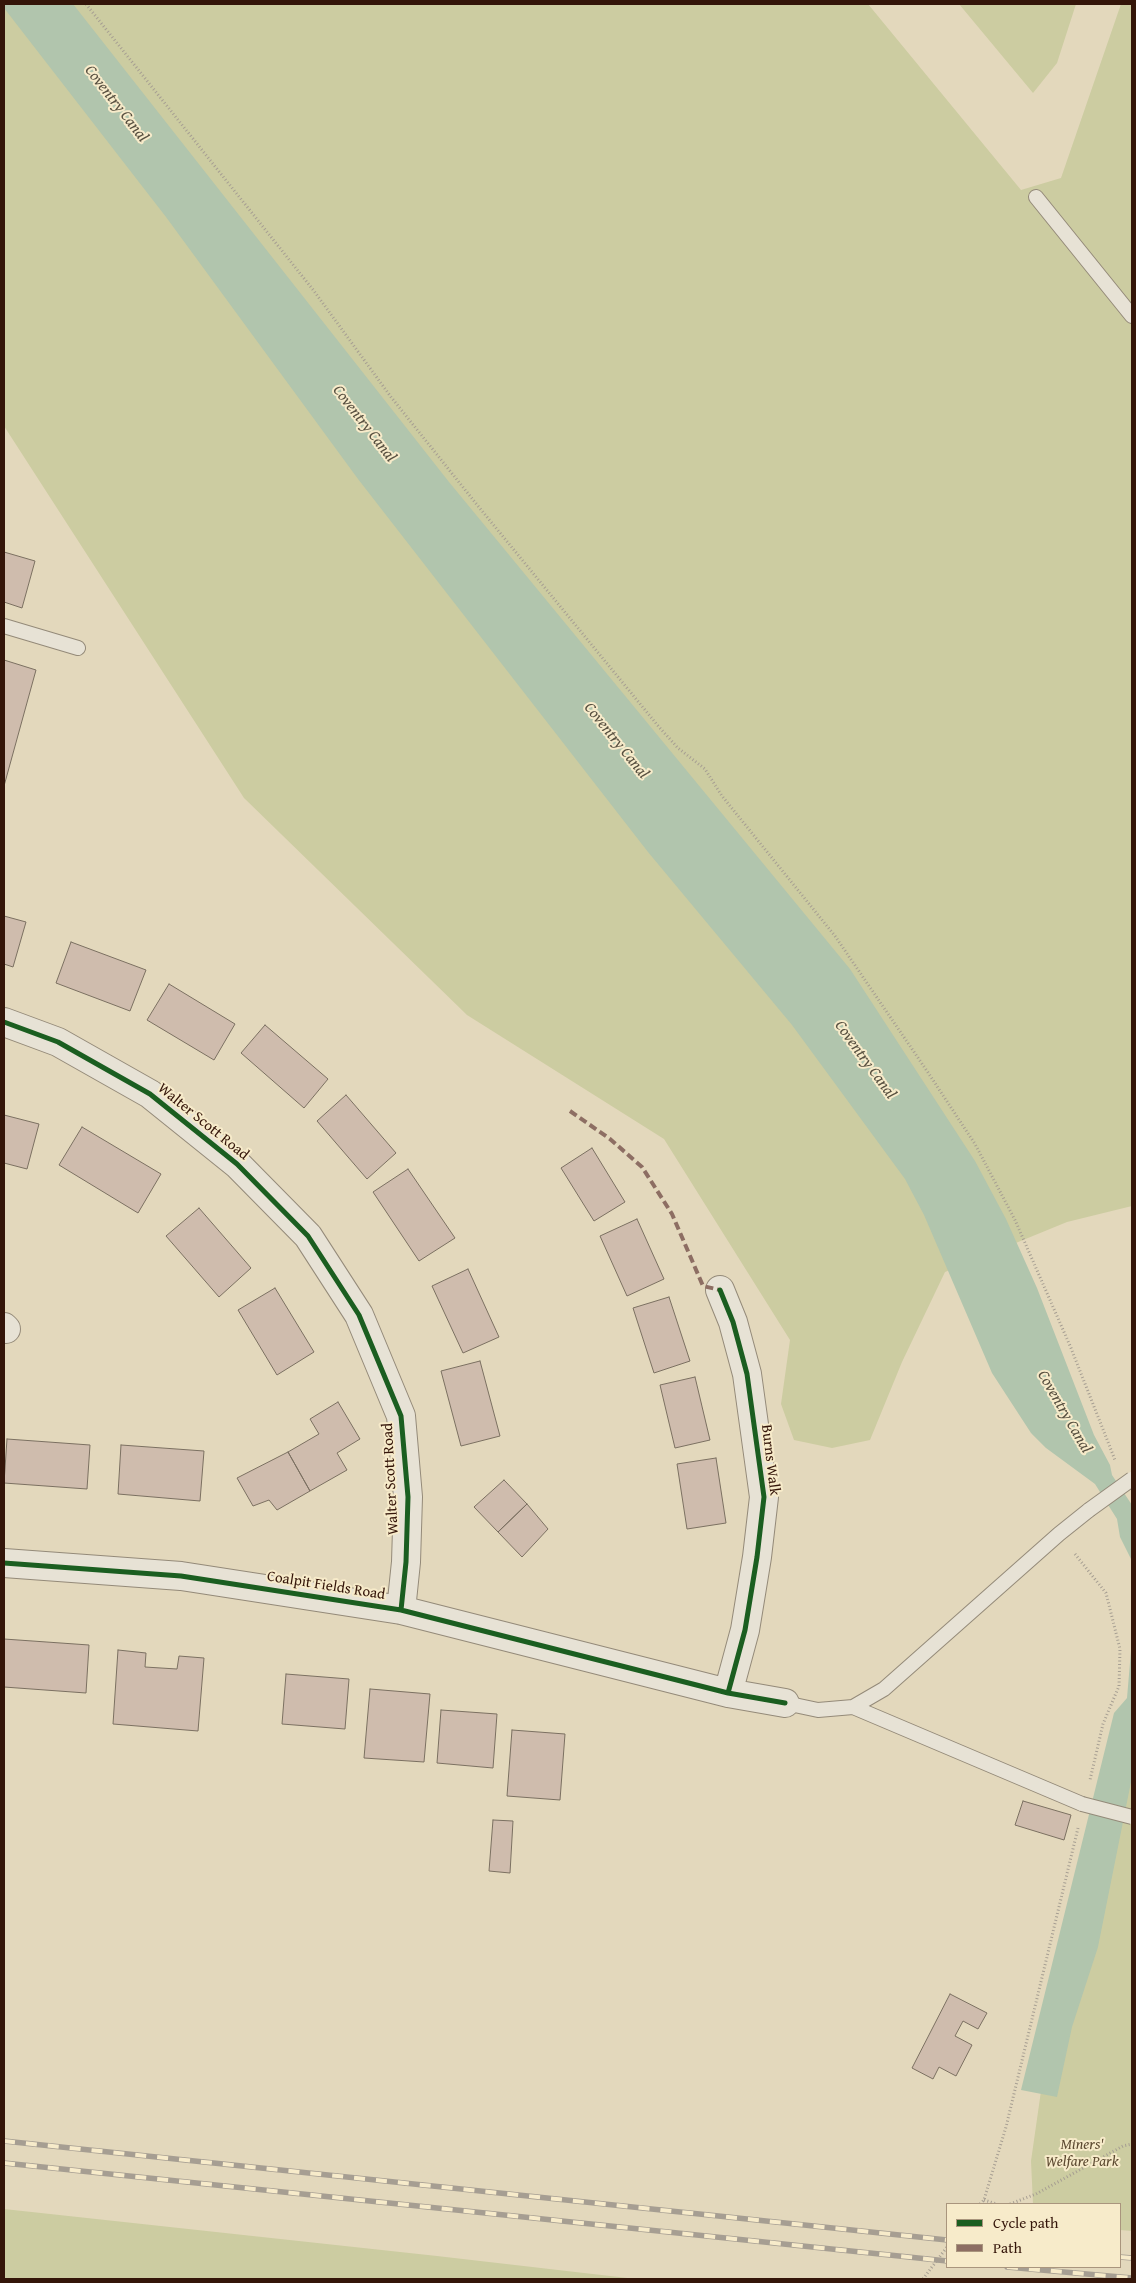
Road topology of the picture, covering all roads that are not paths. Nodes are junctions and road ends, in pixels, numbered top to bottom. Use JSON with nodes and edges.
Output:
{"nodes":[{"id":1,"x":1036,"y":197,"type":"dead end"},
{"id":2,"x":1132,"y":316,"type":"edge"},
{"id":3,"x":4,"y":626,"type":"edge"},
{"id":4,"x":78,"y":648,"type":"dead end"},
{"id":5,"x":4,"y":1022,"type":"edge"},
{"id":6,"x":720,"y":1290,"type":"dead end"},
{"id":7,"x":1132,"y":1479,"type":"edge"},
{"id":8,"x":4,"y":1563,"type":"edge"},
{"id":9,"x":401,"y":1610,"type":"junction"},
{"id":10,"x":728,"y":1693,"type":"junction"},
{"id":11,"x":785,"y":1703,"type":"joint"},
{"id":12,"x":853,"y":1707,"type":"junction"},
{"id":13,"x":1132,"y":1817,"type":"edge"}],
"edges":[{"from":1,"to":2,"type":"lane"},
{"from":3,"to":4,"type":"lane"},
{"from":5,"to":9,"type":"street","name":"Walter Scott Road"},
{"from":6,"to":10,"type":"street","name":"Burns Walk"},
{"from":7,"to":12,"type":"lane","bridge":true},
{"from":8,"to":9,"type":"street","name":"Coalpit Fields Road"},
{"from":9,"to":10,"type":"street","name":"Coalpit Fields Road"},
{"from":10,"to":11,"type":"street","name":"Coalpit Fields Road"},
{"from":11,"to":12,"type":"lane"},
{"from":12,"to":13,"type":"lane","bridge":true}]}
